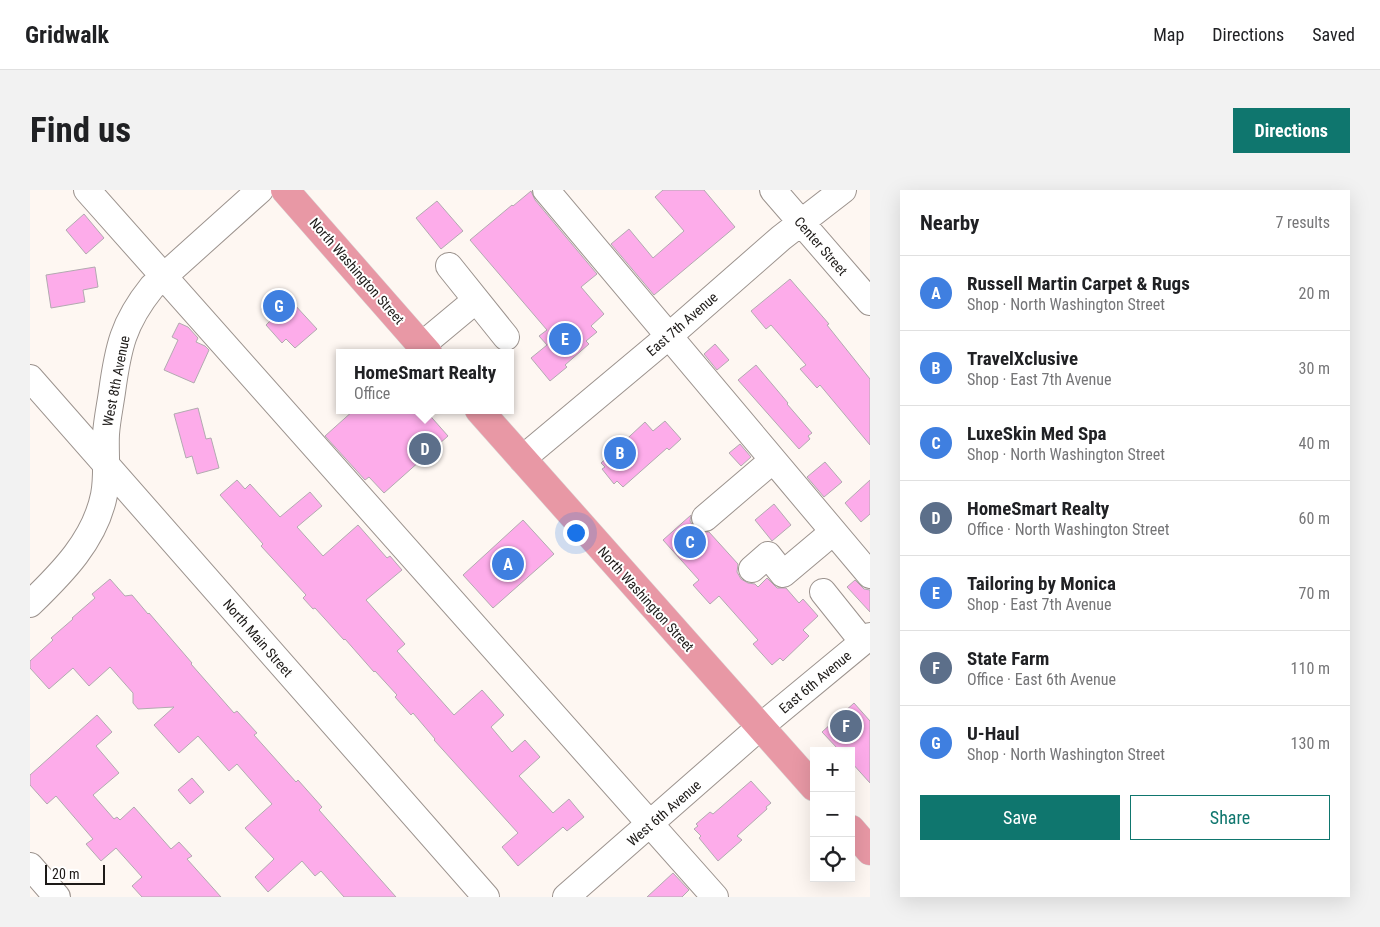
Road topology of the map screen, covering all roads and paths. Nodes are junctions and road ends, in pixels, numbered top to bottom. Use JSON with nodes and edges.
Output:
{"nodes":[{"id":1,"x":87,"y":190,"type":"edge"},
{"id":2,"x":260,"y":190,"type":"edge"},
{"id":3,"x":285,"y":190,"type":"edge"},
{"id":4,"x":546,"y":190,"type":"edge"},
{"id":5,"x":774,"y":190,"type":"edge"},
{"id":6,"x":844,"y":190,"type":"edge"},
{"id":7,"x":801,"y":223,"type":"junction"},
{"id":8,"x":449,"y":266,"type":"dead end"},
{"id":9,"x":164,"y":275,"type":"junction"},
{"id":10,"x":476,"y":300,"type":"junction"},
{"id":11,"x":870,"y":302,"type":"edge"},
{"id":12,"x":506,"y":336,"type":"dead end"},
{"id":13,"x":669,"y":336,"type":"junction"},
{"id":14,"x":425,"y":349,"type":"edge"},
{"id":15,"x":30,"y":378,"type":"edge"},
{"id":16,"x":483,"y":414,"type":"edge"},
{"id":17,"x":522,"y":459,"type":"junction"},
{"id":18,"x":773,"y":460,"type":"junction"},
{"id":19,"x":105,"y":464,"type":"junction"},
{"id":20,"x":705,"y":518,"type":"dead end"},
{"id":21,"x":834,"y":532,"type":"junction"},
{"id":22,"x":752,"y":569,"type":"dead end"},
{"id":23,"x":870,"y":575,"type":"edge"},
{"id":24,"x":823,"y":592,"type":"dead end"},
{"id":25,"x":30,"y":604,"type":"edge"},
{"id":26,"x":866,"y":639,"type":"edge"},
{"id":27,"x":760,"y":728,"type":"junction"},
{"id":28,"x":810,"y":783,"type":"edge"},
{"id":29,"x":651,"y":825,"type":"junction"},
{"id":30,"x":855,"y":834,"type":"edge"},
{"id":31,"x":870,"y":851,"type":"edge"},
{"id":32,"x":30,"y":866,"type":"edge"},
{"id":33,"x":57,"y":897,"type":"edge"},
{"id":34,"x":486,"y":897,"type":"edge"},
{"id":35,"x":566,"y":897,"type":"edge"},
{"id":36,"x":715,"y":897,"type":"edge"}],
"edges":[{"from":1,"to":9,"type":"street"},
{"from":2,"to":9,"type":"street","name":"West 8th Avenue"},
{"from":3,"to":14,"type":"main road","name":"North Washington Street"},
{"from":4,"to":13,"type":"street"},
{"from":5,"to":7,"type":"street","name":"Center Street"},
{"from":6,"to":7,"type":"street","name":"East 7th Avenue"},
{"from":7,"to":11,"type":"street","name":"Center Street"},
{"from":7,"to":13,"type":"street","name":"East 7th Avenue"},
{"from":8,"to":10,"type":"street"},
{"from":9,"to":19,"type":"street","name":"West 8th Avenue"},
{"from":9,"to":29,"type":"street"},
{"from":10,"to":12,"type":"street"},
{"from":10,"to":14,"type":"street"},
{"from":13,"to":17,"type":"street","name":"East 7th Avenue"},
{"from":13,"to":18,"type":"street"},
{"from":15,"to":19,"type":"street","name":"North Main Street"},
{"from":16,"to":17,"type":"main road","name":"North Washington Street"},
{"from":17,"to":27,"type":"main road","name":"North Washington Street"},
{"from":18,"to":20,"type":"street"},
{"from":18,"to":21,"type":"street"},
{"from":19,"to":25,"type":"street","name":"West 8th Avenue"},
{"from":19,"to":34,"type":"street","name":"North Main Street"},
{"from":21,"to":22,"type":"street"},
{"from":21,"to":23,"type":"street"},
{"from":24,"to":26,"type":"street"},
{"from":26,"to":27,"type":"street","name":"East 6th Avenue"},
{"from":27,"to":28,"type":"main road","name":"North Washington Street"},
{"from":27,"to":29,"type":"street","name":"West 6th Avenue"},
{"from":29,"to":35,"type":"street","name":"West 6th Avenue"},
{"from":29,"to":36,"type":"street"},
{"from":30,"to":31,"type":"main road"},
{"from":32,"to":33,"type":"street"}]}
